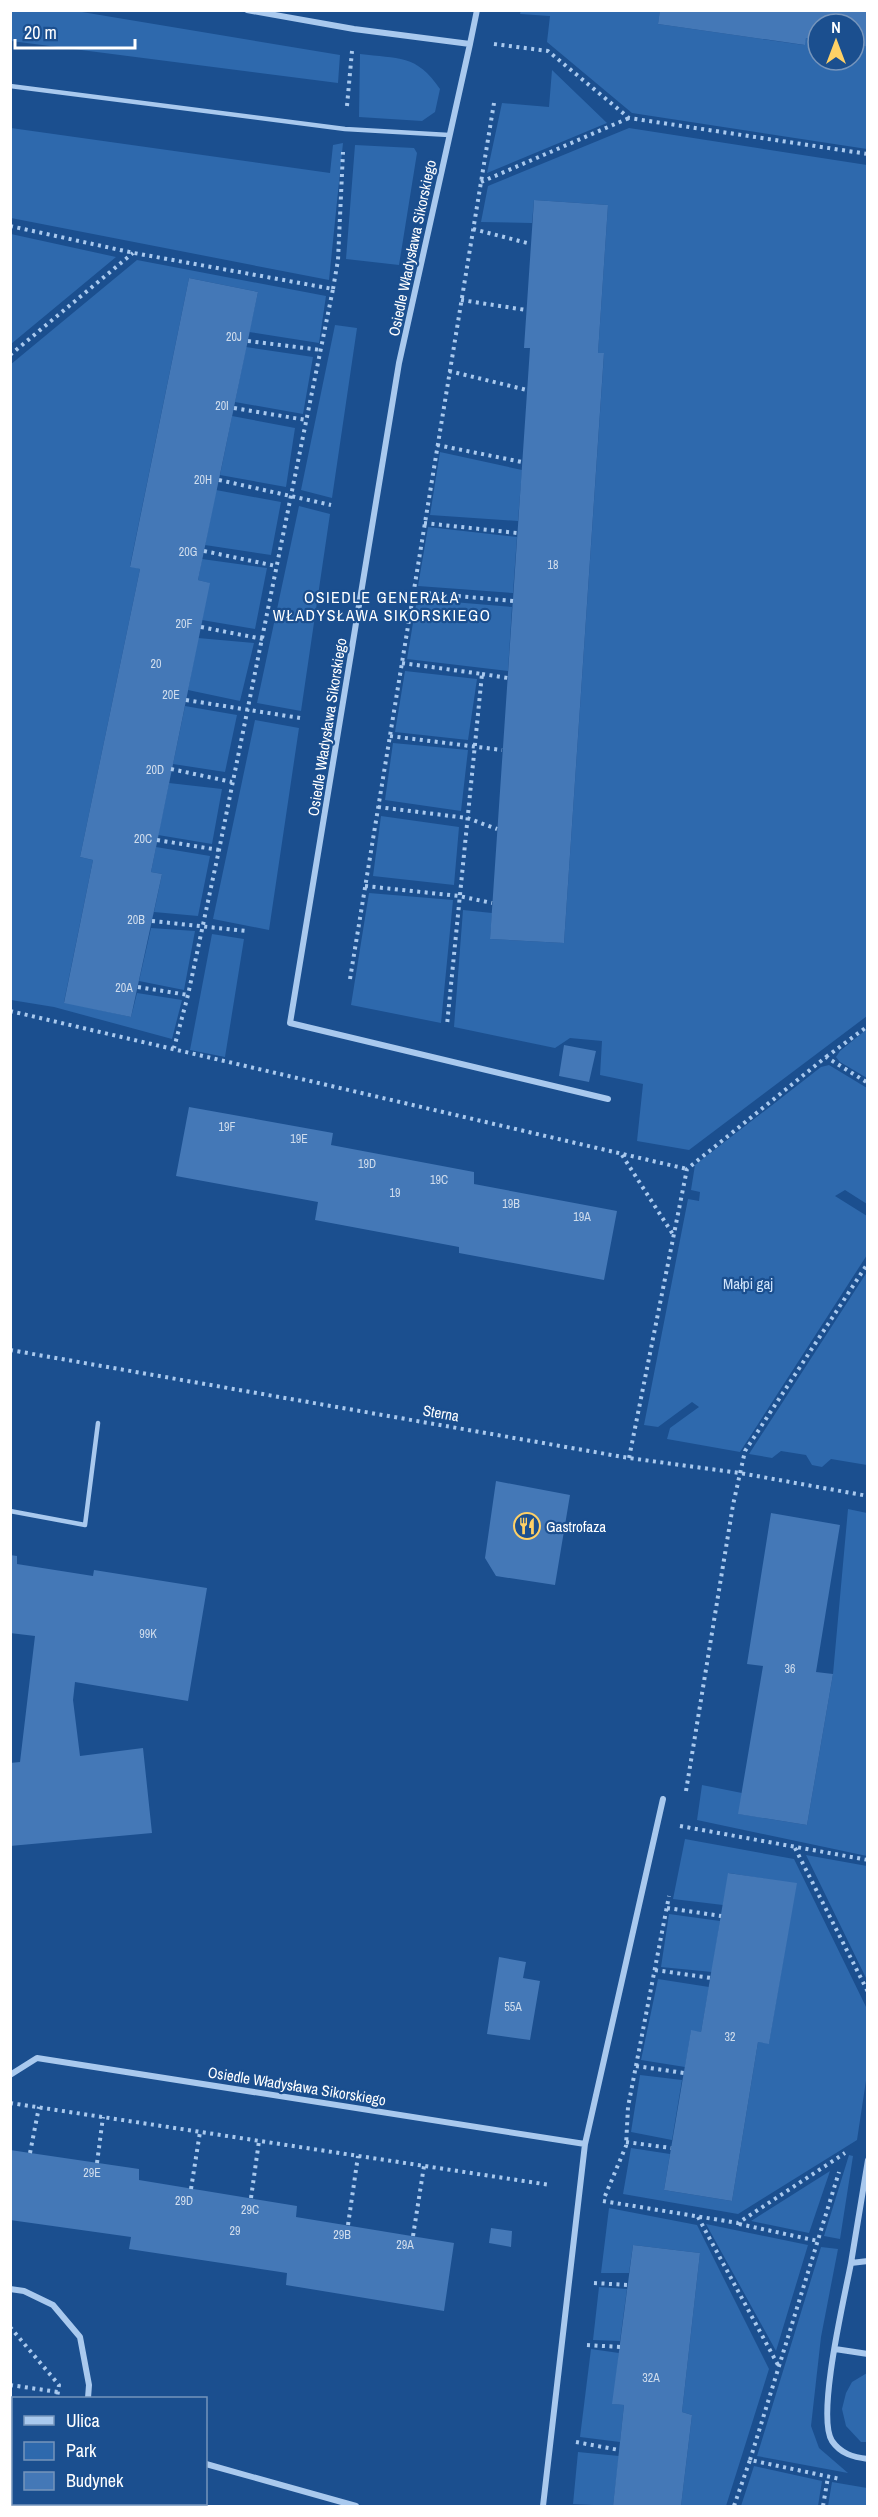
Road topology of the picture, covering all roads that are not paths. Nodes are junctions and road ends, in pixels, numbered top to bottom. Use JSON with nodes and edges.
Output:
{"nodes":[{"id":1,"x":247,"y":10,"type":"edge"},
{"id":2,"x":477,"y":10,"type":"edge"},
{"id":3,"x":470,"y":44,"type":"junction"},
{"id":4,"x":10,"y":86,"type":"edge"},
{"id":5,"x":449,"y":135,"type":"junction"},
{"id":6,"x":608,"y":1099,"type":"dead end"},
{"id":7,"x":98,"y":1423,"type":"dead end"},
{"id":8,"x":10,"y":1511,"type":"edge"},
{"id":9,"x":663,"y":1799,"type":"dead end"},
{"id":10,"x":10,"y":2075,"type":"edge"},
{"id":11,"x":585,"y":2144,"type":"junction"},
{"id":12,"x":867,"y":2160,"type":"edge"},
{"id":13,"x":867,"y":2261,"type":"edge"},
{"id":14,"x":851,"y":2263,"type":"junction"},
{"id":15,"x":10,"y":2289,"type":"edge"},
{"id":16,"x":835,"y":2349,"type":"junction"},
{"id":17,"x":867,"y":2354,"type":"edge"},
{"id":18,"x":88,"y":2397,"type":"edge"},
{"id":19,"x":867,"y":2459,"type":"edge"},
{"id":20,"x":207,"y":2464,"type":"edge"},
{"id":21,"x":356,"y":2506,"type":"edge"},
{"id":22,"x":543,"y":2506,"type":"edge"}],
"edges":[{"from":1,"to":3,"type":"street"},
{"from":2,"to":3,"type":"street","name":"Osiedle Władysława Sikorskiego"},
{"from":3,"to":5,"type":"street","name":"Osiedle Władysława Sikorskiego"},
{"from":4,"to":5,"type":"lane"},
{"from":5,"to":6,"type":"street","name":"Osiedle Władysława Sikorskiego"},
{"from":7,"to":8,"type":"lane"},
{"from":9,"to":11,"type":"street"},
{"from":10,"to":11,"type":"street","name":"Osiedle Władysława Sikorskiego"},
{"from":11,"to":22,"type":"street"},
{"from":12,"to":14,"type":"street"},
{"from":13,"to":14,"type":"street"},
{"from":14,"to":16,"type":"street"},
{"from":15,"to":18,"type":"street"},
{"from":16,"to":17,"type":"street"},
{"from":16,"to":19,"type":"street"},
{"from":20,"to":21,"type":"street"}]}
